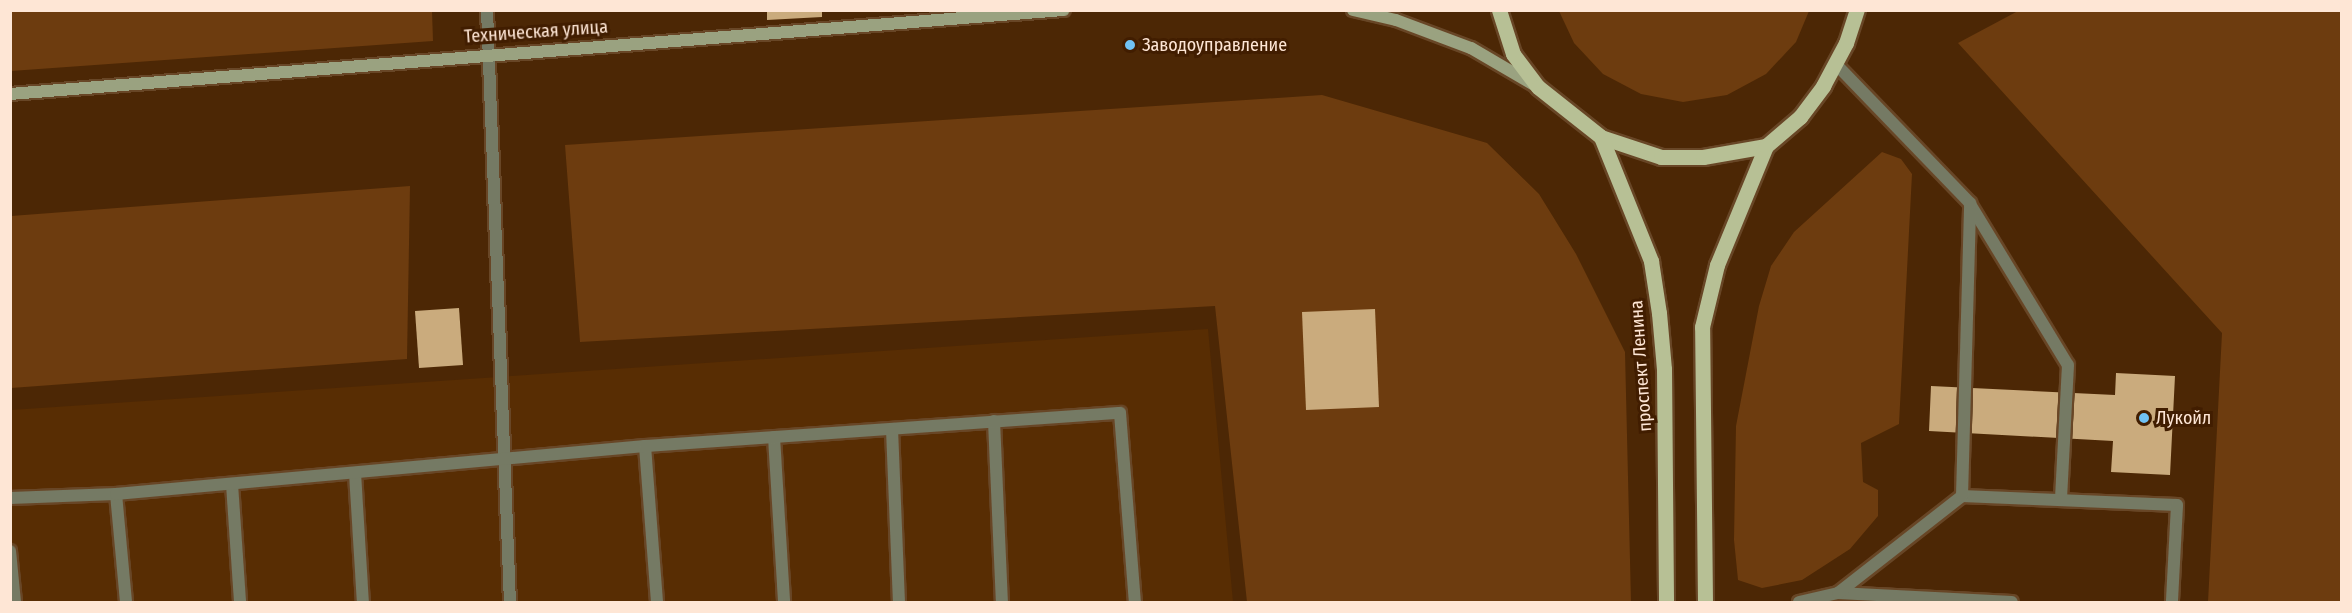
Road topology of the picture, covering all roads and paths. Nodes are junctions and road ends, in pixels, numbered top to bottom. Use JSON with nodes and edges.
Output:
{"nodes":[{"id":1,"x":487,"y":10,"type":"edge"},
{"id":2,"x":1064,"y":10,"type":"edge"},
{"id":3,"x":1353,"y":10,"type":"edge"},
{"id":4,"x":1499,"y":10,"type":"edge"},
{"id":5,"x":1857,"y":10,"type":"edge"},
{"id":6,"x":490,"y":54,"type":"junction"},
{"id":7,"x":1835,"y":63,"type":"junction"},
{"id":8,"x":1538,"y":87,"type":"junction"},
{"id":9,"x":10,"y":94,"type":"edge"},
{"id":10,"x":1601,"y":137,"type":"junction"},
{"id":11,"x":1766,"y":146,"type":"junction"},
{"id":12,"x":1970,"y":203,"type":"junction"},
{"id":13,"x":994,"y":422,"type":"junction"},
{"id":14,"x":892,"y":429,"type":"junction"},
{"id":15,"x":774,"y":437,"type":"junction"},
{"id":16,"x":645,"y":446,"type":"junction"},
{"id":17,"x":504,"y":461,"type":"junction"},
{"id":18,"x":355,"y":473,"type":"junction"},
{"id":19,"x":232,"y":484,"type":"junction"},
{"id":20,"x":116,"y":494,"type":"junction"},
{"id":21,"x":1962,"y":496,"type":"junction"},
{"id":22,"x":10,"y":498,"type":"edge"},
{"id":23,"x":2061,"y":501,"type":"junction"},
{"id":24,"x":10,"y":551,"type":"edge"},
{"id":25,"x":1838,"y":593,"type":"junction"},
{"id":26,"x":15,"y":603,"type":"edge"},
{"id":27,"x":126,"y":603,"type":"edge"},
{"id":28,"x":240,"y":603,"type":"edge"},
{"id":29,"x":363,"y":603,"type":"edge"},
{"id":30,"x":510,"y":603,"type":"edge"},
{"id":31,"x":657,"y":603,"type":"edge"},
{"id":32,"x":784,"y":603,"type":"edge"},
{"id":33,"x":899,"y":603,"type":"edge"},
{"id":34,"x":1002,"y":603,"type":"edge"},
{"id":35,"x":1135,"y":603,"type":"edge"},
{"id":36,"x":1666,"y":603,"type":"edge"},
{"id":37,"x":1705,"y":603,"type":"edge"},
{"id":38,"x":1799,"y":603,"type":"edge"},
{"id":39,"x":1854,"y":603,"type":"edge"},
{"id":40,"x":2012,"y":603,"type":"edge"},
{"id":41,"x":2172,"y":603,"type":"edge"}],
"edges":[{"from":1,"to":6,"type":"lane"},
{"from":2,"to":6,"type":"main road","name":"Техническая улица"},
{"from":3,"to":8,"type":"main road"},
{"from":4,"to":8,"type":"main road"},
{"from":5,"to":7,"type":"main road"},
{"from":6,"to":9,"type":"main road","name":"Техническая улица"},
{"from":6,"to":17,"type":"lane"},
{"from":7,"to":11,"type":"main road"},
{"from":7,"to":12,"type":"lane"},
{"from":8,"to":10,"type":"main road"},
{"from":10,"to":11,"type":"main road"},
{"from":10,"to":36,"type":"main road","name":"проспект Ленина"},
{"from":11,"to":37,"type":"main road"},
{"from":12,"to":21,"type":"lane"},
{"from":12,"to":23,"type":"lane"},
{"from":13,"to":14,"type":"lane"},
{"from":13,"to":34,"type":"lane"},
{"from":13,"to":35,"type":"lane"},
{"from":14,"to":15,"type":"lane"},
{"from":14,"to":33,"type":"lane"},
{"from":15,"to":16,"type":"lane"},
{"from":15,"to":32,"type":"lane"},
{"from":16,"to":17,"type":"lane"},
{"from":16,"to":31,"type":"lane"},
{"from":17,"to":18,"type":"lane"},
{"from":17,"to":30,"type":"lane"},
{"from":18,"to":19,"type":"lane"},
{"from":18,"to":29,"type":"lane"},
{"from":19,"to":20,"type":"lane"},
{"from":19,"to":28,"type":"lane"},
{"from":20,"to":22,"type":"lane"},
{"from":20,"to":27,"type":"lane"},
{"from":21,"to":23,"type":"lane"},
{"from":21,"to":25,"type":"lane"},
{"from":23,"to":41,"type":"lane"},
{"from":24,"to":26,"type":"lane"},
{"from":25,"to":38,"type":"lane"},
{"from":25,"to":39,"type":"lane"},
{"from":25,"to":40,"type":"lane"}]}
